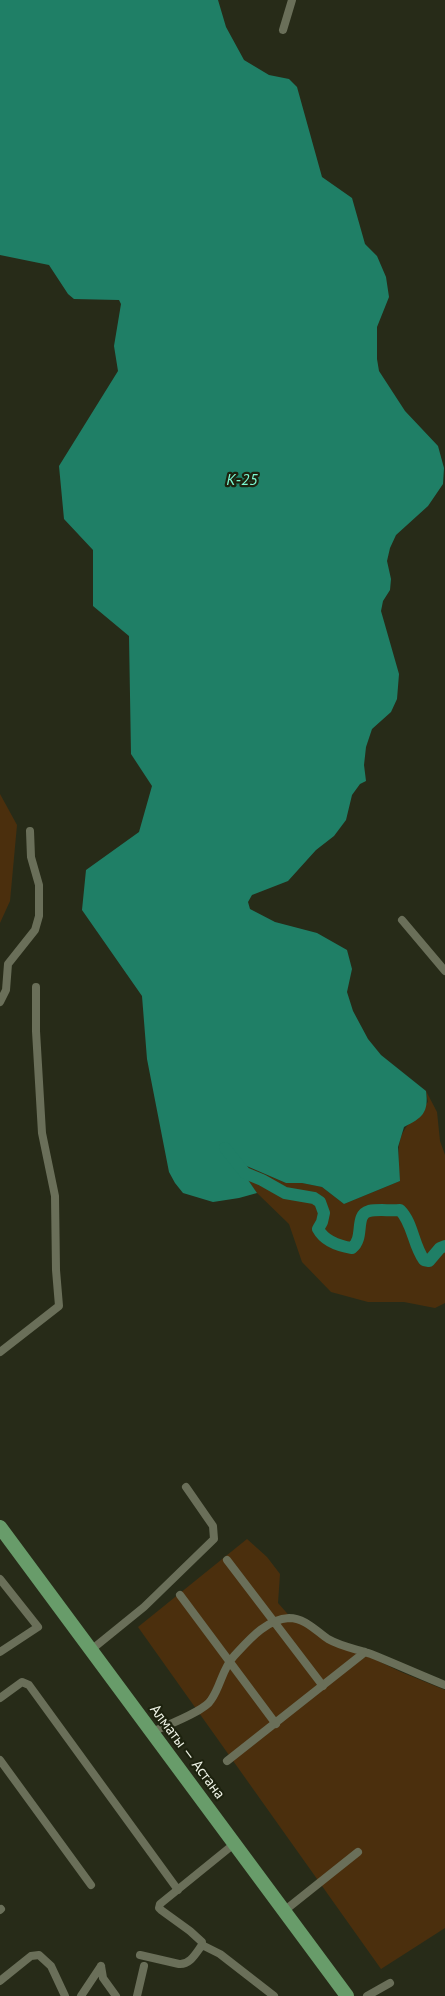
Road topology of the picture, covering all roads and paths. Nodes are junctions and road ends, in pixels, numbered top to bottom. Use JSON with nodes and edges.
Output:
{"nodes":[{"id":1,"x":292,"y":0,"type":"edge"},
{"id":2,"x":283,"y":30,"type":"dead end"},
{"id":3,"x":30,"y":831,"type":"dead end"},
{"id":4,"x":402,"y":920,"type":"dead end"},
{"id":5,"x":445,"y":971,"type":"edge"},
{"id":6,"x":36,"y":987,"type":"dead end"},
{"id":7,"x":0,"y":1002,"type":"edge"},
{"id":8,"x":0,"y":1352,"type":"edge"},
{"id":9,"x":186,"y":1487,"type":"dead end"},
{"id":10,"x":0,"y":1527,"type":"edge"},
{"id":11,"x":226,"y":1560,"type":"dead end"},
{"id":12,"x":1,"y":1581,"type":"edge"},
{"id":13,"x":180,"y":1595,"type":"dead end"},
{"id":14,"x":274,"y":1622,"type":"junction"},
{"id":15,"x":91,"y":1650,"type":"junction"},
{"id":16,"x":0,"y":1652,"type":"edge"},
{"id":17,"x":365,"y":1652,"type":"junction"},
{"id":18,"x":229,"y":1663,"type":"junction"},
{"id":19,"x":445,"y":1685,"type":"edge"},
{"id":20,"x":324,"y":1686,"type":"junction"},
{"id":21,"x":0,"y":1698,"type":"edge"},
{"id":22,"x":276,"y":1724,"type":"junction"},
{"id":23,"x":152,"y":1732,"type":"junction"},
{"id":24,"x":0,"y":1760,"type":"edge"},
{"id":25,"x":227,"y":1761,"type":"dead end"},
{"id":26,"x":234,"y":1844,"type":"junction"},
{"id":27,"x":358,"y":1852,"type":"dead end"},
{"id":28,"x":91,"y":1885,"type":"dead end"},
{"id":29,"x":178,"y":1890,"type":"junction"},
{"id":30,"x":284,"y":1910,"type":"junction"},
{"id":31,"x":202,"y":1945,"type":"junction"},
{"id":32,"x":140,"y":1955,"type":"dead end"},
{"id":33,"x":144,"y":1966,"type":"dead end"},
{"id":34,"x":0,"y":1981,"type":"edge"},
{"id":35,"x":390,"y":1983,"type":"dead end"},
{"id":36,"x":64,"y":1996,"type":"edge"},
{"id":37,"x":81,"y":1996,"type":"edge"},
{"id":38,"x":116,"y":1996,"type":"edge"},
{"id":39,"x":137,"y":1996,"type":"edge"},
{"id":40,"x":274,"y":1996,"type":"edge"},
{"id":41,"x":347,"y":1996,"type":"edge"},
{"id":42,"x":366,"y":1996,"type":"edge"}],
"edges":[{"from":1,"to":2,"type":"street"},
{"from":3,"to":7,"type":"street"},
{"from":4,"to":5,"type":"street"},
{"from":6,"to":8,"type":"street"},
{"from":9,"to":15,"type":"street"},
{"from":10,"to":15,"type":"highway","name":"Алматы — Астана"},
{"from":11,"to":14,"type":"street"},
{"from":12,"to":16,"type":"street"},
{"from":13,"to":18,"type":"street"},
{"from":14,"to":17,"type":"street"},
{"from":14,"to":18,"type":"street"},
{"from":14,"to":20,"type":"street"},
{"from":15,"to":23,"type":"highway","name":"Алматы — Астана"},
{"from":17,"to":19,"type":"street"},
{"from":17,"to":20,"type":"street"},
{"from":18,"to":22,"type":"street"},
{"from":18,"to":23,"type":"street"},
{"from":20,"to":22,"type":"street"},
{"from":21,"to":29,"type":"street"},
{"from":22,"to":25,"type":"street"},
{"from":23,"to":26,"type":"highway","name":"Алматы — Астана"},
{"from":24,"to":28,"type":"street"},
{"from":26,"to":29,"type":"street"},
{"from":26,"to":30,"type":"highway","name":"Алматы — Астана"},
{"from":27,"to":30,"type":"street"},
{"from":29,"to":31,"type":"street"},
{"from":30,"to":41,"type":"highway","name":"Алматы — Астана"},
{"from":31,"to":32,"type":"street"},
{"from":31,"to":40,"type":"street"},
{"from":33,"to":39,"type":"street"},
{"from":34,"to":36,"type":"street"},
{"from":35,"to":42,"type":"street"},
{"from":37,"to":38,"type":"street"}]}
